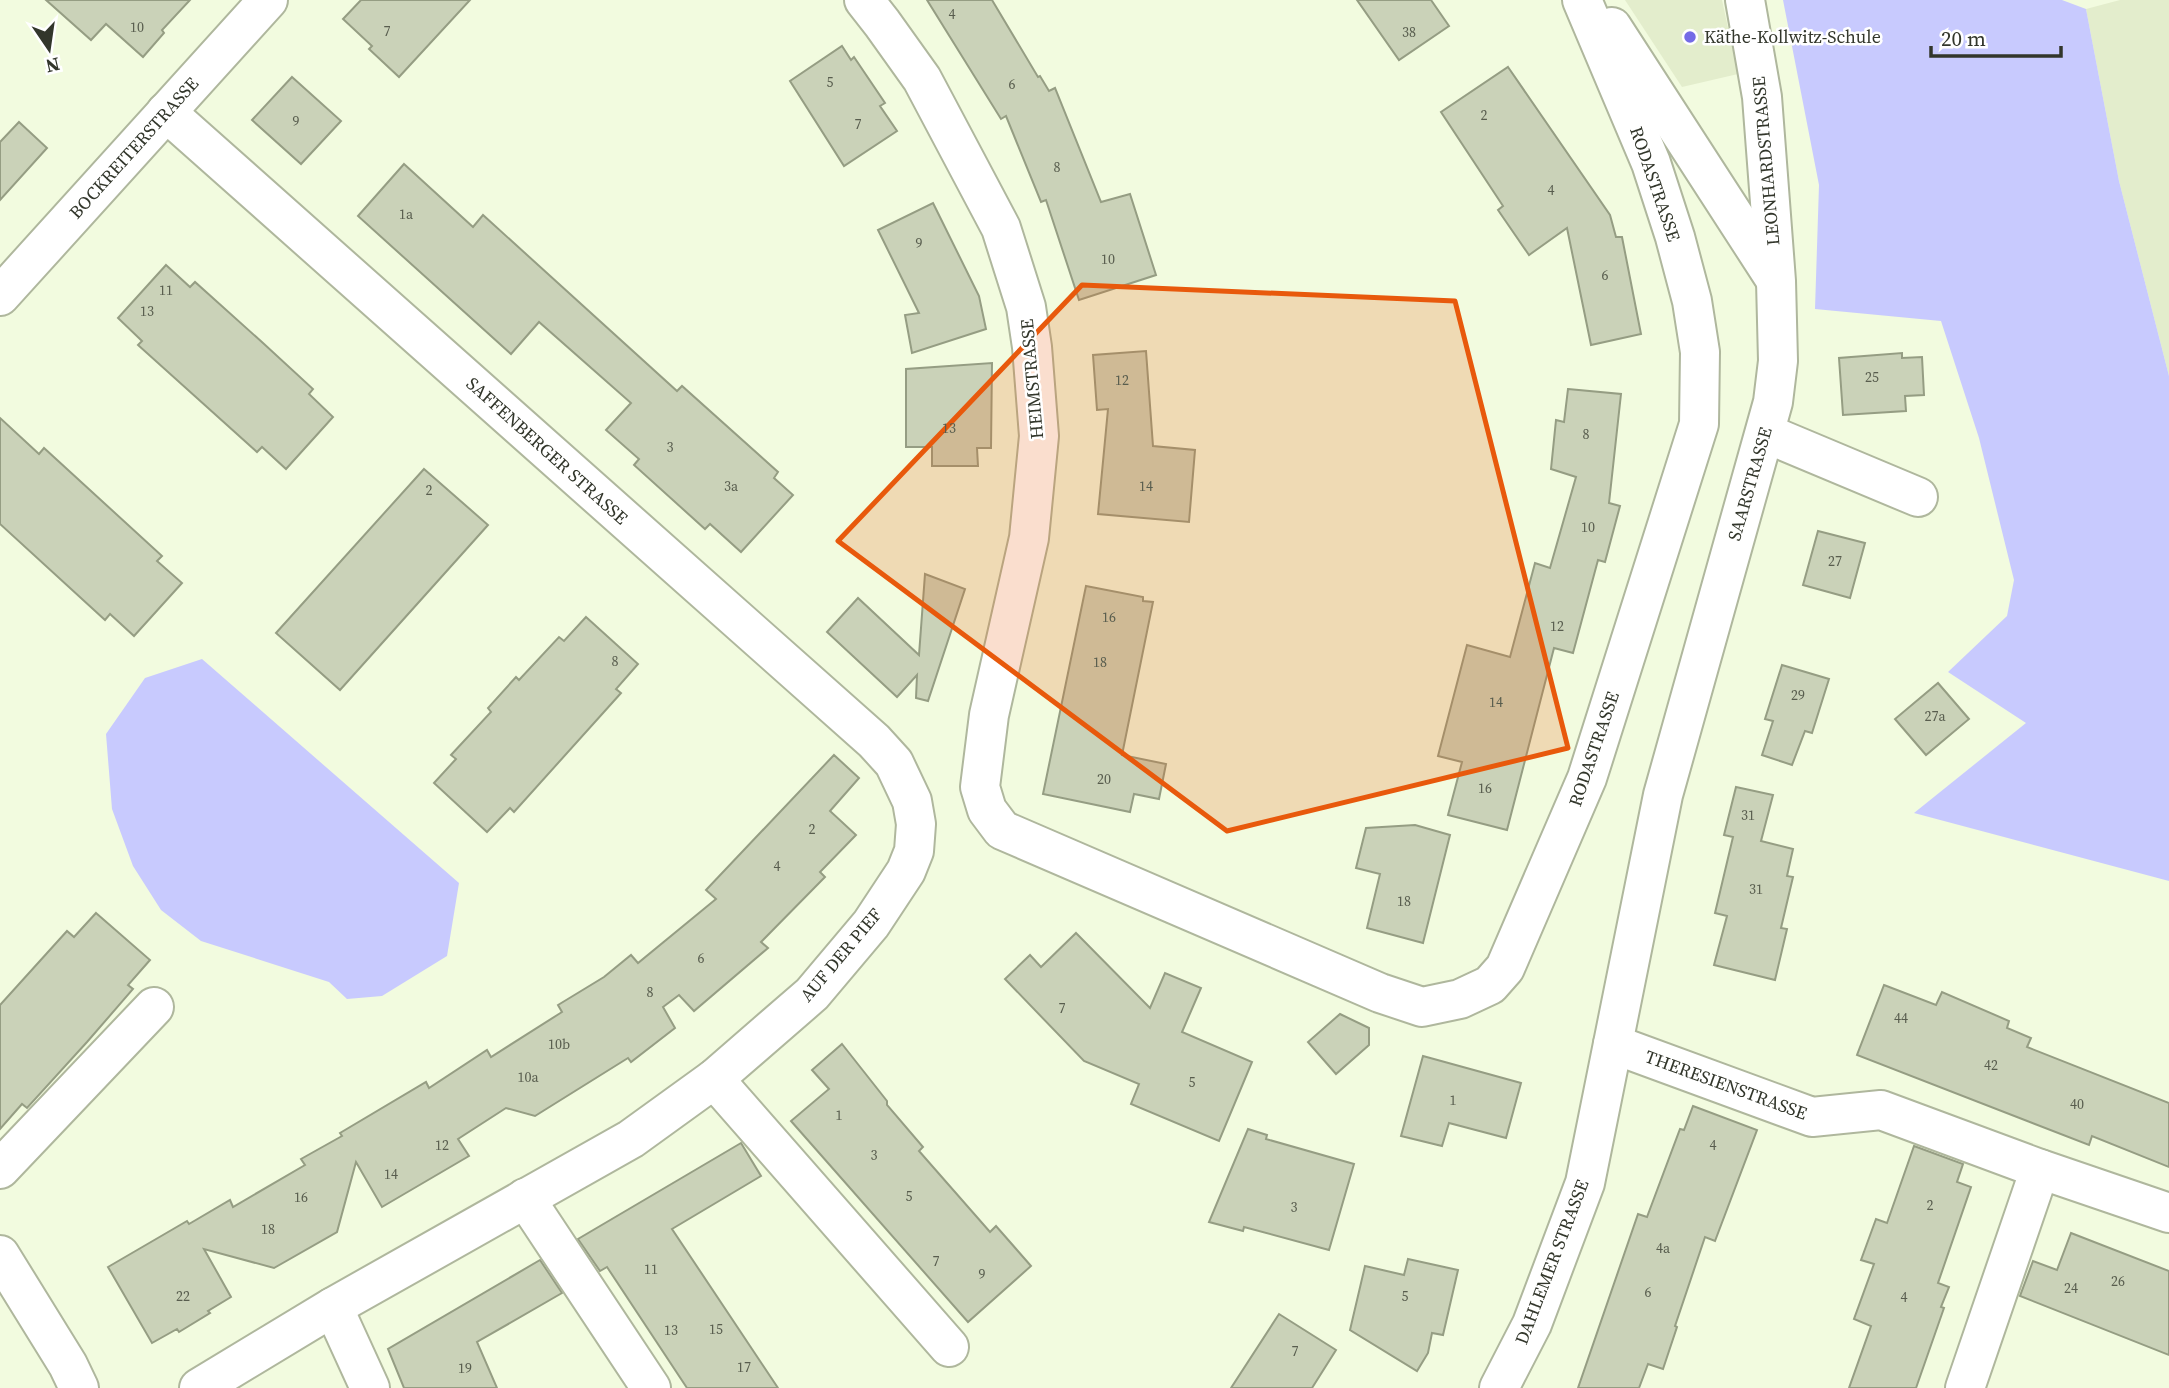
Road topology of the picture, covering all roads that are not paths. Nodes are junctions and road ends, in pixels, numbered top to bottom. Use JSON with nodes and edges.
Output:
{"nodes":[{"id":1,"x":268,"y":0,"type":"edge"},
{"id":2,"x":864,"y":0,"type":"edge"},
{"id":3,"x":1581,"y":0,"type":"edge"},
{"id":4,"x":1594,"y":0,"type":"edge"},
{"id":5,"x":1745,"y":0,"type":"edge"},
{"id":6,"x":166,"y":112,"type":"junction"},
{"id":7,"x":1776,"y":281,"type":"junction"},
{"id":8,"x":0,"y":296,"type":"edge"},
{"id":9,"x":1765,"y":433,"type":"junction"},
{"id":10,"x":1918,"y":497,"type":"dead end"},
{"id":11,"x":912,"y":801,"type":"joint"},
{"id":12,"x":1002,"y":831,"type":"joint"},
{"id":13,"x":153,"y":1007,"type":"dead end"},
{"id":14,"x":1616,"y":1027,"type":"junction"},
{"id":15,"x":714,"y":1079,"type":"junction"},
{"id":16,"x":0,"y":1169,"type":"edge"},
{"id":17,"x":2040,"y":1169,"type":"junction"},
{"id":18,"x":525,"y":1198,"type":"junction"},
{"id":19,"x":2169,"y":1213,"type":"edge"},
{"id":20,"x":0,"y":1255,"type":"edge"},
{"id":21,"x":333,"y":1307,"type":"junction"},
{"id":22,"x":949,"y":1347,"type":"dead end"},
{"id":23,"x":79,"y":1388,"type":"edge"},
{"id":24,"x":199,"y":1388,"type":"edge"},
{"id":25,"x":370,"y":1388,"type":"edge"},
{"id":26,"x":651,"y":1388,"type":"edge"},
{"id":27,"x":1499,"y":1388,"type":"edge"},
{"id":28,"x":1965,"y":1388,"type":"edge"}],
"edges":[{"from":1,"to":6,"type":"street","name":"BOCKREITERSTRASSE"},
{"from":2,"to":12,"type":"street","name":"HEIMSTRASSE"},
{"from":3,"to":12,"type":"street","name":"RODASTRASSE"},
{"from":4,"to":7,"type":"street"},
{"from":5,"to":7,"type":"street","name":"LEONHARDSTRASSE"},
{"from":6,"to":8,"type":"street","name":"BOCKREITERSTRASSE"},
{"from":6,"to":11,"type":"street","name":"SAFFENBERGER STRASSE"},
{"from":7,"to":9,"type":"street","name":"SAARSTRASSE"},
{"from":9,"to":10,"type":"street"},
{"from":9,"to":14,"type":"street","name":"SAARSTRASSE"},
{"from":11,"to":15,"type":"street","name":"AUF DER PIEF"},
{"from":13,"to":16,"type":"street"},
{"from":14,"to":17,"type":"street","name":"THERESIENSTRASSE"},
{"from":14,"to":27,"type":"street","name":"DAHLEMER STRASSE"},
{"from":15,"to":18,"type":"street","name":"AUF DER PIEF"},
{"from":15,"to":22,"type":"street"},
{"from":17,"to":19,"type":"street","name":"THERESIENSTRASSE"},
{"from":17,"to":28,"type":"street"},
{"from":18,"to":21,"type":"street","name":"AUF DER PIEF"},
{"from":18,"to":26,"type":"street"},
{"from":20,"to":23,"type":"street"},
{"from":21,"to":24,"type":"street","name":"AUF DER PIEF"},
{"from":21,"to":25,"type":"street"}]}
